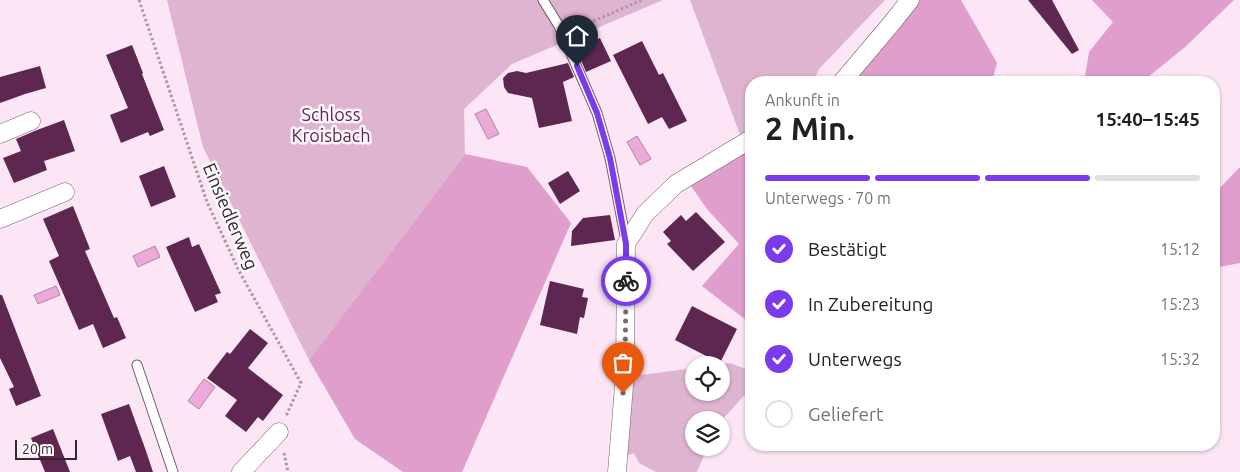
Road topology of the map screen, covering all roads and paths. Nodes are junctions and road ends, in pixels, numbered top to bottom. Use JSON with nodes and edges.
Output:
{"nodes":[{"id":1,"x":139,"y":0,"type":"edge"},
{"id":2,"x":543,"y":0,"type":"edge"},
{"id":3,"x":642,"y":0,"type":"edge"},
{"id":4,"x":910,"y":0,"type":"edge"},
{"id":5,"x":562,"y":34,"type":"junction"},
{"id":6,"x":847,"y":76,"type":"edge"},
{"id":7,"x":31,"y":121,"type":"dead end"},
{"id":8,"x":0,"y":134,"type":"edge"},
{"id":9,"x":745,"y":143,"type":"edge"},
{"id":10,"x":65,"y":192,"type":"dead end"},
{"id":11,"x":0,"y":219,"type":"edge"},
{"id":12,"x":626,"y":244,"type":"junction"},
{"id":13,"x":137,"y":365,"type":"dead end"},
{"id":14,"x":279,"y":432,"type":"joint"},
{"id":15,"x":173,"y":472,"type":"edge"},
{"id":16,"x":241,"y":472,"type":"edge"},
{"id":17,"x":616,"y":472,"type":"edge"}],
"edges":[{"from":1,"to":14,"type":"path","name":"Einsiedlerweg"},
{"from":2,"to":5,"type":"lane"},
{"from":3,"to":5,"type":"path"},
{"from":4,"to":6,"type":"street"},
{"from":5,"to":12,"type":"lane"},
{"from":7,"to":8,"type":"street"},
{"from":9,"to":12,"type":"street"},
{"from":10,"to":11,"type":"street"},
{"from":12,"to":17,"type":"street"},
{"from":13,"to":15,"type":"lane"},
{"from":14,"to":16,"type":"street"}]}
